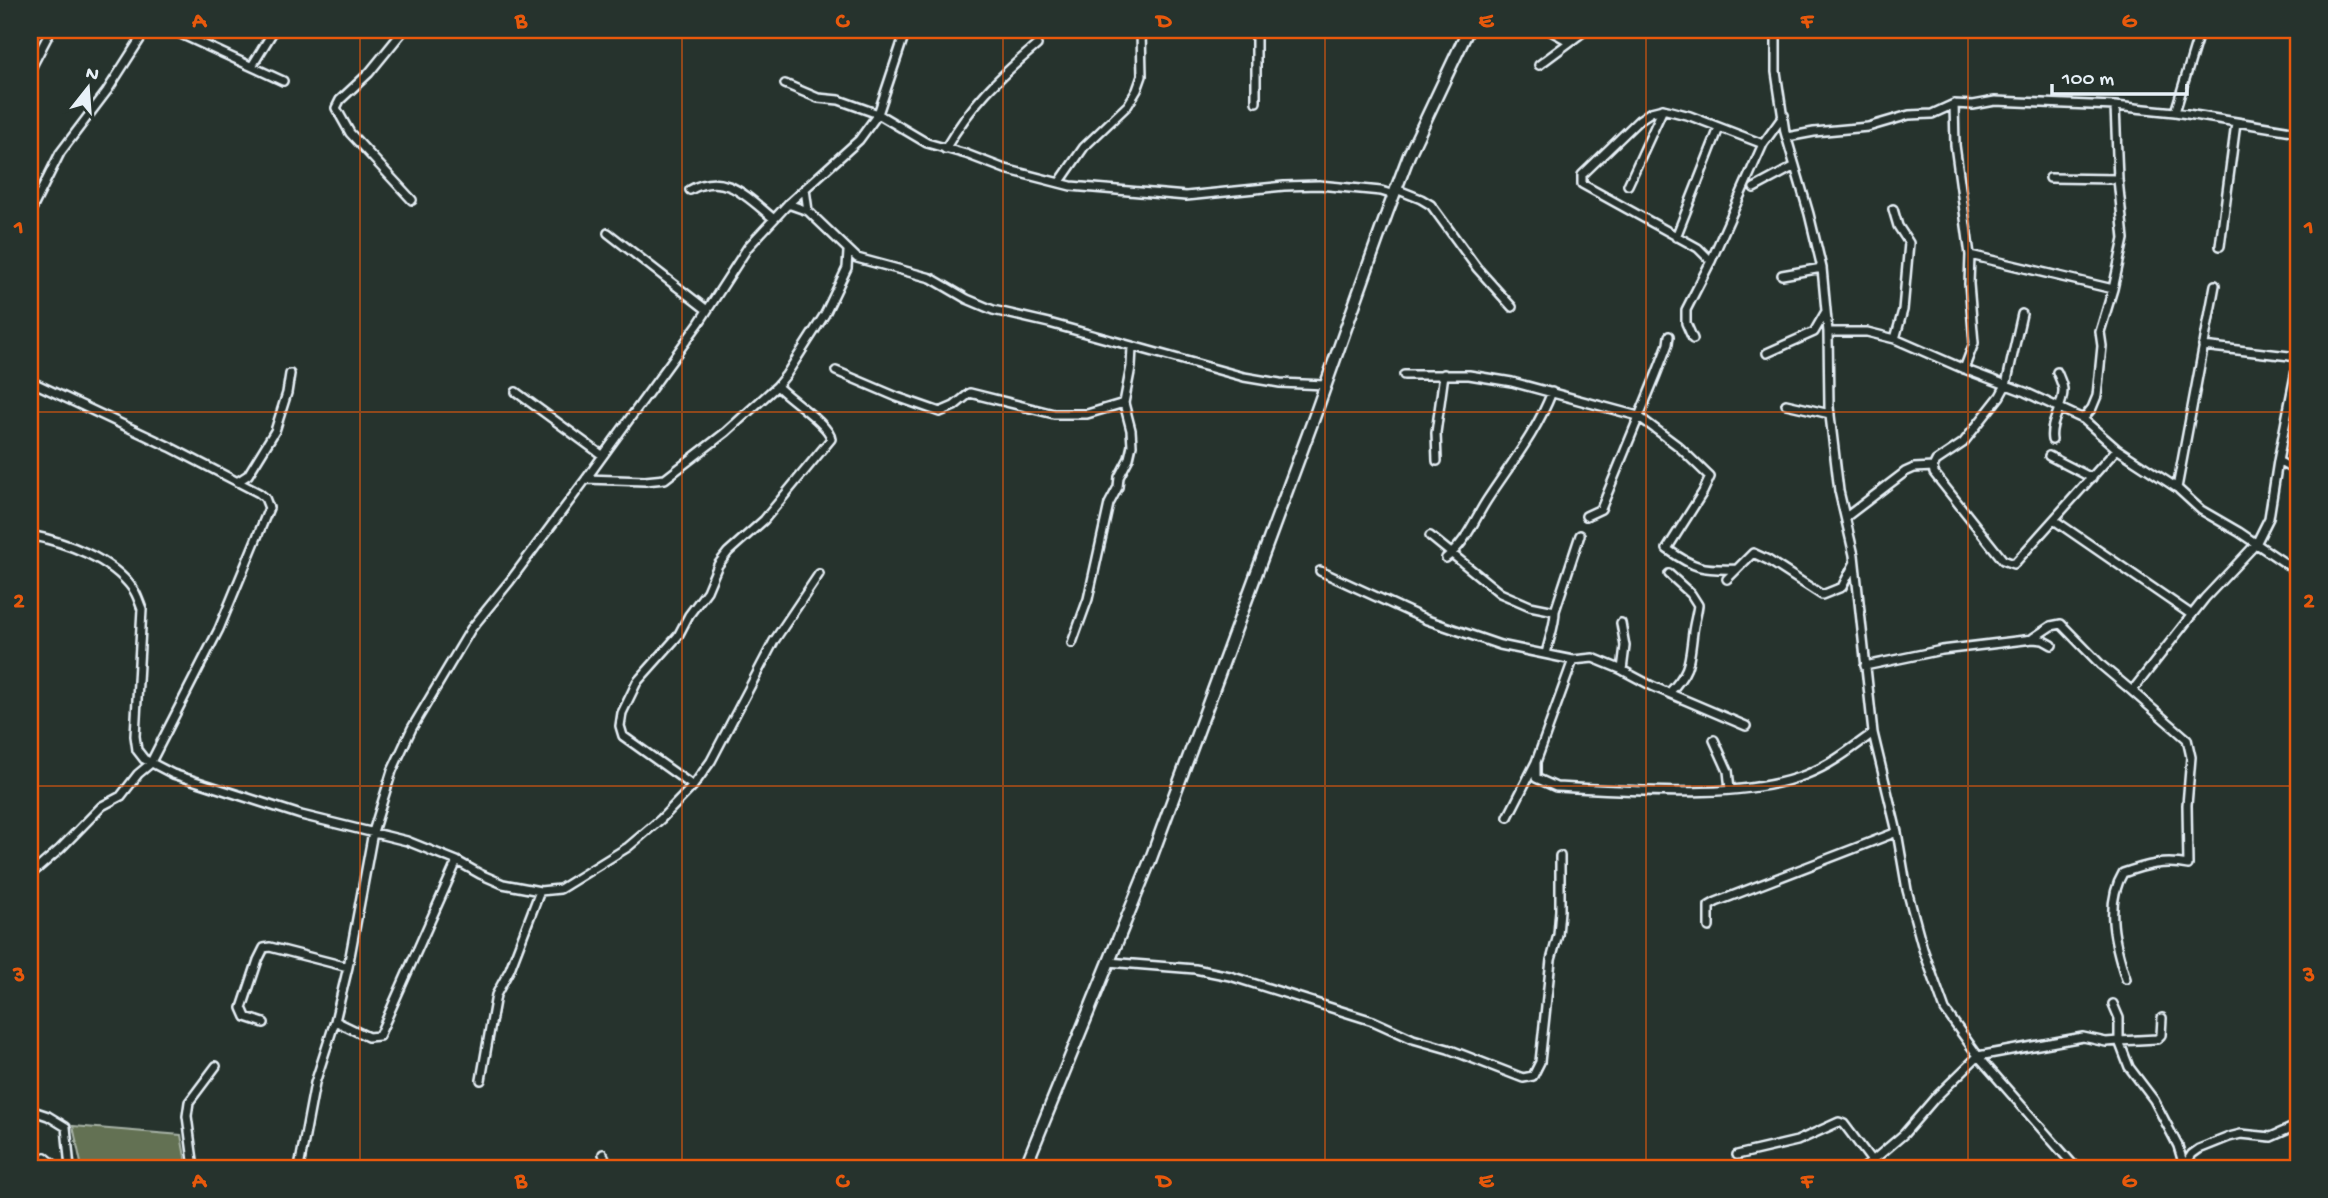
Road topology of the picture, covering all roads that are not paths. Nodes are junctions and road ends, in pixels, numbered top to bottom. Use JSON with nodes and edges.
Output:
{"nodes":[{"id":1,"x":51,"y":30,"type":"edge"},
{"id":2,"x":146,"y":30,"type":"edge"},
{"id":3,"x":172,"y":30,"type":"edge"},
{"id":4,"x":274,"y":30,"type":"edge"},
{"id":5,"x":404,"y":30,"type":"edge"},
{"id":6,"x":906,"y":30,"type":"edge"},
{"id":7,"x":1141,"y":30,"type":"edge"},
{"id":8,"x":1256,"y":30,"type":"edge"},
{"id":9,"x":1468,"y":30,"type":"edge"},
{"id":10,"x":1549,"y":30,"type":"edge"},
{"id":11,"x":1586,"y":30,"type":"edge"},
{"id":12,"x":1776,"y":30,"type":"edge"},
{"id":13,"x":2200,"y":30,"type":"edge"},
{"id":14,"x":1572,"y":40,"type":"junction"},
{"id":15,"x":1037,"y":45,"type":"dead end"},
{"id":16,"x":1539,"y":65,"type":"dead end"},
{"id":17,"x":252,"y":66,"type":"junction"},
{"id":18,"x":30,"y":70,"type":"edge"},
{"id":19,"x":283,"y":81,"type":"dead end"},
{"id":20,"x":785,"y":84,"type":"dead end"},
{"id":21,"x":1256,"y":102,"type":"dead end"},
{"id":22,"x":1954,"y":104,"type":"junction"},
{"id":23,"x":2115,"y":106,"type":"junction"},
{"id":24,"x":1662,"y":109,"type":"junction"},
{"id":25,"x":2175,"y":112,"type":"junction"},
{"id":26,"x":878,"y":114,"type":"junction"},
{"id":27,"x":1784,"y":115,"type":"junction"},
{"id":28,"x":2236,"y":123,"type":"junction"},
{"id":29,"x":1720,"y":128,"type":"junction"},
{"id":30,"x":2298,"y":132,"type":"edge"},
{"id":31,"x":1787,"y":137,"type":"junction"},
{"id":32,"x":1763,"y":144,"type":"junction"},
{"id":33,"x":945,"y":149,"type":"junction"},
{"id":34,"x":1796,"y":166,"type":"junction"},
{"id":35,"x":2050,"y":178,"type":"dead end"},
{"id":36,"x":2118,"y":180,"type":"junction"},
{"id":37,"x":1059,"y":183,"type":"junction"},
{"id":38,"x":1628,"y":185,"type":"dead end"},
{"id":39,"x":805,"y":188,"type":"junction"},
{"id":40,"x":1754,"y":188,"type":"dead end"},
{"id":41,"x":690,"y":190,"type":"dead end"},
{"id":42,"x":1395,"y":192,"type":"junction"},
{"id":43,"x":412,"y":200,"type":"dead end"},
{"id":44,"x":788,"y":204,"type":"junction"},
{"id":45,"x":1893,"y":209,"type":"dead end"},
{"id":46,"x":808,"y":211,"type":"junction"},
{"id":47,"x":30,"y":213,"type":"edge"},
{"id":48,"x":774,"y":219,"type":"junction"},
{"id":49,"x":608,"y":233,"type":"dead end"},
{"id":50,"x":1676,"y":237,"type":"junction"},
{"id":51,"x":2220,"y":246,"type":"dead end"},
{"id":52,"x":848,"y":252,"type":"junction"},
{"id":53,"x":1970,"y":256,"type":"junction"},
{"id":54,"x":859,"y":259,"type":"junction"},
{"id":55,"x":1711,"y":261,"type":"junction"},
{"id":56,"x":847,"y":268,"type":"junction"},
{"id":57,"x":1822,"y":268,"type":"junction"},
{"id":58,"x":1782,"y":275,"type":"dead end"},
{"id":59,"x":2215,"y":285,"type":"dead end"},
{"id":60,"x":2113,"y":289,"type":"junction"},
{"id":61,"x":1512,"y":307,"type":"dead end"},
{"id":62,"x":707,"y":310,"type":"junction"},
{"id":63,"x":1825,"y":313,"type":"junction"},
{"id":64,"x":2022,"y":314,"type":"dead end"},
{"id":65,"x":1828,"y":332,"type":"junction"},
{"id":66,"x":1668,"y":337,"type":"dead end"},
{"id":67,"x":1693,"y":339,"type":"dead end"},
{"id":68,"x":1895,"y":339,"type":"junction"},
{"id":69,"x":2203,"y":346,"type":"junction"},
{"id":70,"x":1132,"y":347,"type":"junction"},
{"id":71,"x":1767,"y":353,"type":"dead end"},
{"id":72,"x":2298,"y":358,"type":"edge"},
{"id":73,"x":1964,"y":369,"type":"junction"},
{"id":74,"x":836,"y":371,"type":"dead end"},
{"id":75,"x":2057,"y":372,"type":"dead end"},
{"id":76,"x":290,"y":374,"type":"dead end"},
{"id":77,"x":1404,"y":374,"type":"dead end"},
{"id":78,"x":1444,"y":374,"type":"junction"},
{"id":79,"x":2296,"y":378,"type":"edge"},
{"id":80,"x":30,"y":382,"type":"edge"},
{"id":81,"x":1325,"y":385,"type":"junction"},
{"id":82,"x":2006,"y":385,"type":"junction"},
{"id":83,"x":777,"y":386,"type":"junction"},
{"id":84,"x":516,"y":392,"type":"dead end"},
{"id":85,"x":1552,"y":392,"type":"junction"},
{"id":86,"x":1124,"y":403,"type":"junction"},
{"id":87,"x":1786,"y":404,"type":"dead end"},
{"id":88,"x":2060,"y":409,"type":"junction"},
{"id":89,"x":1830,"y":414,"type":"junction"},
{"id":90,"x":1638,"y":416,"type":"junction"},
{"id":91,"x":2083,"y":419,"type":"junction"},
{"id":92,"x":2052,"y":440,"type":"dead end"},
{"id":93,"x":2117,"y":449,"type":"junction"},
{"id":94,"x":602,"y":455,"type":"junction"},
{"id":95,"x":2049,"y":456,"type":"dead end"},
{"id":96,"x":1437,"y":461,"type":"dead end"},
{"id":97,"x":2278,"y":461,"type":"junction"},
{"id":98,"x":1933,"y":467,"type":"junction"},
{"id":99,"x":2298,"y":472,"type":"edge"},
{"id":100,"x":248,"y":475,"type":"junction"},
{"id":101,"x":2092,"y":478,"type":"junction"},
{"id":102,"x":586,"y":479,"type":"junction"},
{"id":103,"x":237,"y":482,"type":"junction"},
{"id":104,"x":248,"y":487,"type":"junction"},
{"id":105,"x":2177,"y":488,"type":"junction"},
{"id":106,"x":1586,"y":516,"type":"dead end"},
{"id":107,"x":1846,"y":517,"type":"junction"},
{"id":108,"x":2054,"y":520,"type":"junction"},
{"id":109,"x":30,"y":535,"type":"edge"},
{"id":110,"x":1430,"y":536,"type":"dead end"},
{"id":111,"x":1580,"y":536,"type":"dead end"},
{"id":112,"x":2256,"y":544,"type":"junction"},
{"id":113,"x":1449,"y":555,"type":"junction"},
{"id":114,"x":1854,"y":564,"type":"junction"},
{"id":115,"x":1737,"y":569,"type":"junction"},
{"id":116,"x":1320,"y":571,"type":"dead end"},
{"id":117,"x":2298,"y":572,"type":"edge"},
{"id":118,"x":819,"y":574,"type":"dead end"},
{"id":119,"x":1670,"y":574,"type":"dead end"},
{"id":120,"x":1727,"y":579,"type":"dead end"},
{"id":121,"x":1555,"y":611,"type":"junction"},
{"id":122,"x":2192,"y":615,"type":"junction"},
{"id":123,"x":1621,"y":624,"type":"dead end"},
{"id":124,"x":2033,"y":639,"type":"junction"},
{"id":125,"x":1072,"y":643,"type":"dead end"},
{"id":126,"x":2052,"y":645,"type":"dead end"},
{"id":127,"x":1546,"y":654,"type":"junction"},
{"id":128,"x":1573,"y":660,"type":"junction"},
{"id":129,"x":1865,"y":666,"type":"junction"},
{"id":130,"x":1622,"y":670,"type":"junction"},
{"id":131,"x":2132,"y":691,"type":"junction"},
{"id":132,"x":1669,"y":693,"type":"junction"},
{"id":133,"x":1746,"y":726,"type":"dead end"},
{"id":134,"x":1873,"y":733,"type":"junction"},
{"id":135,"x":1714,"y":740,"type":"dead end"},
{"id":136,"x":1536,"y":762,"type":"junction"},
{"id":137,"x":150,"y":764,"type":"junction"},
{"id":138,"x":693,"y":786,"type":"junction"},
{"id":139,"x":1730,"y":789,"type":"junction"},
{"id":140,"x":1508,"y":817,"type":"dead end"},
{"id":141,"x":373,"y":832,"type":"junction"},
{"id":142,"x":1898,"y":832,"type":"junction"},
{"id":143,"x":1560,"y":856,"type":"dead end"},
{"id":144,"x":30,"y":861,"type":"edge"},
{"id":145,"x":457,"y":861,"type":"junction"},
{"id":146,"x":40,"y":867,"type":"junction"},
{"id":147,"x":30,"y":875,"type":"edge"},
{"id":148,"x":540,"y":891,"type":"junction"},
{"id":149,"x":1709,"y":927,"type":"dead end"},
{"id":150,"x":1108,"y":962,"type":"junction"},
{"id":151,"x":348,"y":967,"type":"junction"},
{"id":152,"x":2126,"y":979,"type":"dead end"},
{"id":153,"x":2113,"y":1004,"type":"dead end"},
{"id":154,"x":2162,"y":1018,"type":"dead end"},
{"id":155,"x":335,"y":1021,"type":"junction"},
{"id":156,"x":264,"y":1023,"type":"dead end"},
{"id":157,"x":2119,"y":1041,"type":"junction"},
{"id":158,"x":1978,"y":1056,"type":"junction"},
{"id":159,"x":216,"y":1066,"type":"dead end"},
{"id":160,"x":481,"y":1080,"type":"dead end"},
{"id":161,"x":30,"y":1110,"type":"edge"},
{"id":162,"x":2298,"y":1125,"type":"edge"},
{"id":163,"x":603,"y":1154,"type":"dead end"},
{"id":164,"x":1737,"y":1155,"type":"dead end"},
{"id":165,"x":45,"y":1157,"type":"dead end"},
{"id":166,"x":1875,"y":1165,"type":"edge"},
{"id":167,"x":2183,"y":1167,"type":"edge"},
{"id":168,"x":58,"y":1168,"type":"edge"},
{"id":169,"x":70,"y":1168,"type":"edge"},
{"id":170,"x":194,"y":1168,"type":"edge"},
{"id":171,"x":299,"y":1168,"type":"edge"},
{"id":172,"x":609,"y":1168,"type":"edge"},
{"id":173,"x":1025,"y":1168,"type":"edge"},
{"id":174,"x":1864,"y":1168,"type":"edge"},
{"id":175,"x":2076,"y":1168,"type":"edge"}],
"edges":[{"from":1,"to":18,"type":"street"},
{"from":2,"to":47,"type":"street"},
{"from":3,"to":17,"type":"street"},
{"from":4,"to":17,"type":"street"},
{"from":5,"to":43,"type":"street"},
{"from":6,"to":26,"type":"street"},
{"from":7,"to":37,"type":"street"},
{"from":8,"to":21,"type":"street"},
{"from":9,"to":42,"type":"street"},
{"from":10,"to":14,"type":"street"},
{"from":11,"to":14,"type":"street"},
{"from":12,"to":27,"type":"street"},
{"from":13,"to":25,"type":"street"},
{"from":14,"to":16,"type":"street"},
{"from":15,"to":33,"type":"street"},
{"from":17,"to":19,"type":"street"},
{"from":20,"to":26,"type":"street"},
{"from":22,"to":23,"type":"street"},
{"from":22,"to":31,"type":"street"},
{"from":22,"to":53,"type":"street"},
{"from":23,"to":25,"type":"street"},
{"from":23,"to":36,"type":"street"},
{"from":24,"to":29,"type":"street"},
{"from":24,"to":38,"type":"street"},
{"from":24,"to":50,"type":"street"},
{"from":25,"to":28,"type":"street"},
{"from":26,"to":33,"type":"street"},
{"from":26,"to":39,"type":"street"},
{"from":27,"to":31,"type":"street"},
{"from":27,"to":32,"type":"street"},
{"from":28,"to":30,"type":"street"},
{"from":28,"to":51,"type":"street"},
{"from":29,"to":32,"type":"street"},
{"from":29,"to":50,"type":"street"},
{"from":31,"to":34,"type":"street"},
{"from":32,"to":55,"type":"street"},
{"from":33,"to":37,"type":"street"},
{"from":34,"to":40,"type":"street"},
{"from":34,"to":57,"type":"street"},
{"from":35,"to":36,"type":"street"},
{"from":36,"to":60,"type":"street"},
{"from":37,"to":42,"type":"street"},
{"from":39,"to":44,"type":"street"},
{"from":39,"to":46,"type":"street"},
{"from":41,"to":48,"type":"street"},
{"from":42,"to":61,"type":"street"},
{"from":42,"to":81,"type":"street"},
{"from":44,"to":46,"type":"street"},
{"from":44,"to":48,"type":"street"},
{"from":45,"to":68,"type":"street"},
{"from":46,"to":52,"type":"street"},
{"from":48,"to":62,"type":"street"},
{"from":49,"to":62,"type":"street"},
{"from":50,"to":55,"type":"street"},
{"from":52,"to":54,"type":"street"},
{"from":52,"to":56,"type":"street"},
{"from":53,"to":60,"type":"street"},
{"from":53,"to":73,"type":"street"},
{"from":54,"to":56,"type":"street"},
{"from":54,"to":70,"type":"street"},
{"from":55,"to":67,"type":"street"},
{"from":56,"to":83,"type":"street"},
{"from":57,"to":58,"type":"street"},
{"from":57,"to":63,"type":"street"},
{"from":59,"to":69,"type":"street"},
{"from":60,"to":91,"type":"street"},
{"from":62,"to":94,"type":"street"},
{"from":63,"to":65,"type":"street"},
{"from":63,"to":71,"type":"street"},
{"from":64,"to":82,"type":"street"},
{"from":65,"to":68,"type":"street"},
{"from":65,"to":89,"type":"street"},
{"from":66,"to":90,"type":"street"},
{"from":68,"to":73,"type":"street"},
{"from":69,"to":72,"type":"street"},
{"from":69,"to":105,"type":"street"},
{"from":70,"to":81,"type":"street"},
{"from":70,"to":86,"type":"street"},
{"from":72,"to":79,"type":"street"},
{"from":73,"to":82,"type":"street"},
{"from":74,"to":86,"type":"street"},
{"from":75,"to":88,"type":"street"},
{"from":76,"to":100,"type":"street"},
{"from":77,"to":78,"type":"street"},
{"from":78,"to":85,"type":"street"},
{"from":78,"to":96,"type":"street"},
{"from":79,"to":97,"type":"street"},
{"from":80,"to":103,"type":"street"},
{"from":81,"to":150,"type":"street"},
{"from":82,"to":88,"type":"street"},
{"from":82,"to":98,"type":"street"},
{"from":83,"to":102,"type":"street"},
{"from":83,"to":138,"type":"street"},
{"from":84,"to":94,"type":"street"},
{"from":85,"to":90,"type":"street"},
{"from":85,"to":113,"type":"street"},
{"from":86,"to":125,"type":"street"},
{"from":87,"to":89,"type":"street"},
{"from":88,"to":91,"type":"street"},
{"from":88,"to":92,"type":"street"},
{"from":89,"to":107,"type":"street"},
{"from":90,"to":106,"type":"street"},
{"from":90,"to":115,"type":"street"},
{"from":91,"to":93,"type":"street"},
{"from":93,"to":101,"type":"street"},
{"from":93,"to":105,"type":"street"},
{"from":94,"to":102,"type":"street"},
{"from":95,"to":101,"type":"street"},
{"from":97,"to":99,"type":"street"},
{"from":97,"to":112,"type":"street"},
{"from":98,"to":107,"type":"street"},
{"from":98,"to":108,"type":"street"},
{"from":100,"to":103,"type":"street"},
{"from":100,"to":104,"type":"street"},
{"from":101,"to":108,"type":"street"},
{"from":102,"to":141,"type":"street"},
{"from":103,"to":104,"type":"street"},
{"from":104,"to":137,"type":"street"},
{"from":105,"to":112,"type":"street"},
{"from":107,"to":114,"type":"street"},
{"from":108,"to":122,"type":"street"},
{"from":109,"to":137,"type":"street"},
{"from":110,"to":113,"type":"street"},
{"from":111,"to":121,"type":"street"},
{"from":112,"to":117,"type":"street"},
{"from":112,"to":122,"type":"street"},
{"from":113,"to":121,"type":"street"},
{"from":114,"to":115,"type":"street"},
{"from":114,"to":129,"type":"street"},
{"from":115,"to":120,"type":"street"},
{"from":116,"to":127,"type":"street"},
{"from":118,"to":138,"type":"street"},
{"from":119,"to":132,"type":"street"},
{"from":121,"to":127,"type":"street"},
{"from":122,"to":131,"type":"street"},
{"from":123,"to":130,"type":"street"},
{"from":124,"to":126,"type":"street"},
{"from":124,"to":129,"type":"street"},
{"from":124,"to":131,"type":"street"},
{"from":127,"to":128,"type":"street"},
{"from":128,"to":130,"type":"street"},
{"from":128,"to":136,"type":"street"},
{"from":129,"to":134,"type":"street"},
{"from":130,"to":132,"type":"street"},
{"from":131,"to":152,"type":"street"},
{"from":132,"to":133,"type":"street"},
{"from":134,"to":139,"type":"street"},
{"from":134,"to":142,"type":"street"},
{"from":135,"to":139,"type":"street"},
{"from":136,"to":139,"type":"street"},
{"from":136,"to":140,"type":"street"},
{"from":137,"to":141,"type":"street"},
{"from":137,"to":146,"type":"street"},
{"from":138,"to":148,"type":"street"},
{"from":141,"to":145,"type":"street"},
{"from":141,"to":151,"type":"street"},
{"from":142,"to":149,"type":"street"},
{"from":142,"to":158,"type":"street"},
{"from":143,"to":150,"type":"street"},
{"from":144,"to":146,"type":"street"},
{"from":145,"to":148,"type":"street"},
{"from":145,"to":155,"type":"street"},
{"from":146,"to":147,"type":"street"},
{"from":148,"to":160,"type":"street"},
{"from":150,"to":173,"type":"street"},
{"from":151,"to":155,"type":"street"},
{"from":151,"to":156,"type":"street"},
{"from":153,"to":157,"type":"street"},
{"from":154,"to":157,"type":"street"},
{"from":155,"to":171,"type":"street"},
{"from":157,"to":158,"type":"street"},
{"from":157,"to":167,"type":"street"},
{"from":158,"to":166,"type":"street"},
{"from":158,"to":175,"type":"street"},
{"from":159,"to":170,"type":"street"},
{"from":161,"to":169,"type":"street"},
{"from":162,"to":167,"type":"street"},
{"from":163,"to":172,"type":"street"},
{"from":164,"to":166,"type":"street"},
{"from":165,"to":168,"type":"street"},
{"from":166,"to":174,"type":"street"}]}
